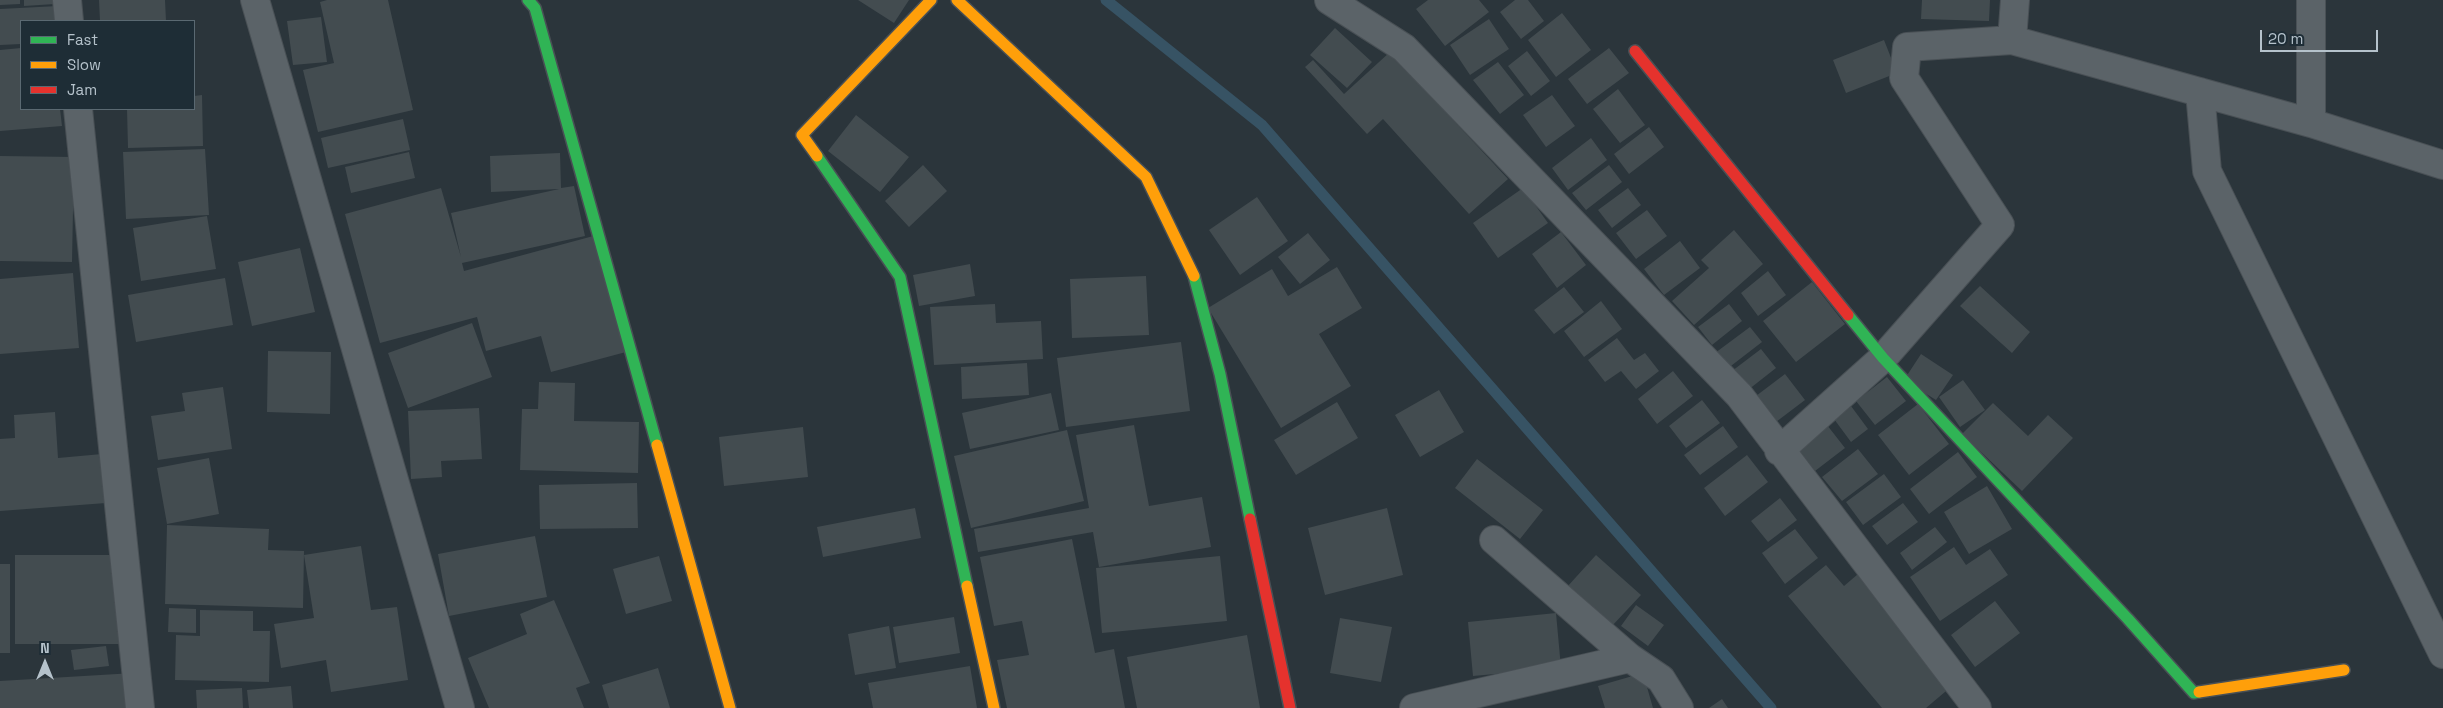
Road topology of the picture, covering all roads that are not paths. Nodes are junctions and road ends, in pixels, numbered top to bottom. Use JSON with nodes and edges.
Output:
{"nodes":[{"id":1,"x":67,"y":0,"type":"edge"},
{"id":2,"x":255,"y":0,"type":"edge"},
{"id":3,"x":528,"y":0,"type":"edge"},
{"id":4,"x":931,"y":0,"type":"edge"},
{"id":5,"x":957,"y":0,"type":"edge"},
{"id":6,"x":2015,"y":0,"type":"edge"},
{"id":7,"x":2312,"y":0,"type":"edge"},
{"id":8,"x":1346,"y":4,"type":"edge"},
{"id":9,"x":69,"y":20,"type":"edge"},
{"id":10,"x":2012,"y":40,"type":"junction"},
{"id":11,"x":1635,"y":51,"type":"dead end"},
{"id":12,"x":2200,"y":92,"type":"junction"},
{"id":13,"x":78,"y":110,"type":"edge"},
{"id":14,"x":2311,"y":123,"type":"junction"},
{"id":15,"x":2443,"y":165,"type":"edge"},
{"id":16,"x":1883,"y":358,"type":"junction"},
{"id":17,"x":1779,"y":451,"type":"junction"},
{"id":18,"x":1494,"y":540,"type":"dead end"},
{"id":19,"x":2443,"y":654,"type":"edge"},
{"id":20,"x":1630,"y":658,"type":"junction"},
{"id":21,"x":2344,"y":670,"type":"dead end"},
{"id":22,"x":140,"y":708,"type":"edge"},
{"id":23,"x":460,"y":708,"type":"edge"},
{"id":24,"x":730,"y":708,"type":"edge"},
{"id":25,"x":994,"y":708,"type":"edge"},
{"id":26,"x":1290,"y":708,"type":"edge"},
{"id":27,"x":1414,"y":708,"type":"edge"},
{"id":28,"x":1680,"y":708,"type":"edge"},
{"id":29,"x":1977,"y":708,"type":"edge"}],
"edges":[{"from":1,"to":9,"type":"street"},
{"from":2,"to":23,"type":"street"},
{"from":3,"to":24,"type":"street"},
{"from":4,"to":25,"type":"street"},
{"from":5,"to":26,"type":"street"},
{"from":6,"to":10,"type":"street"},
{"from":7,"to":14,"type":"street"},
{"from":8,"to":17,"type":"street"},
{"from":10,"to":12,"type":"street"},
{"from":10,"to":16,"type":"street"},
{"from":11,"to":16,"type":"street"},
{"from":12,"to":14,"type":"street"},
{"from":12,"to":19,"type":"street"},
{"from":13,"to":22,"type":"street"},
{"from":14,"to":15,"type":"street"},
{"from":16,"to":17,"type":"street"},
{"from":16,"to":21,"type":"street"},
{"from":17,"to":29,"type":"street"},
{"from":18,"to":20,"type":"street"},
{"from":20,"to":27,"type":"street"},
{"from":20,"to":28,"type":"street"}]}
